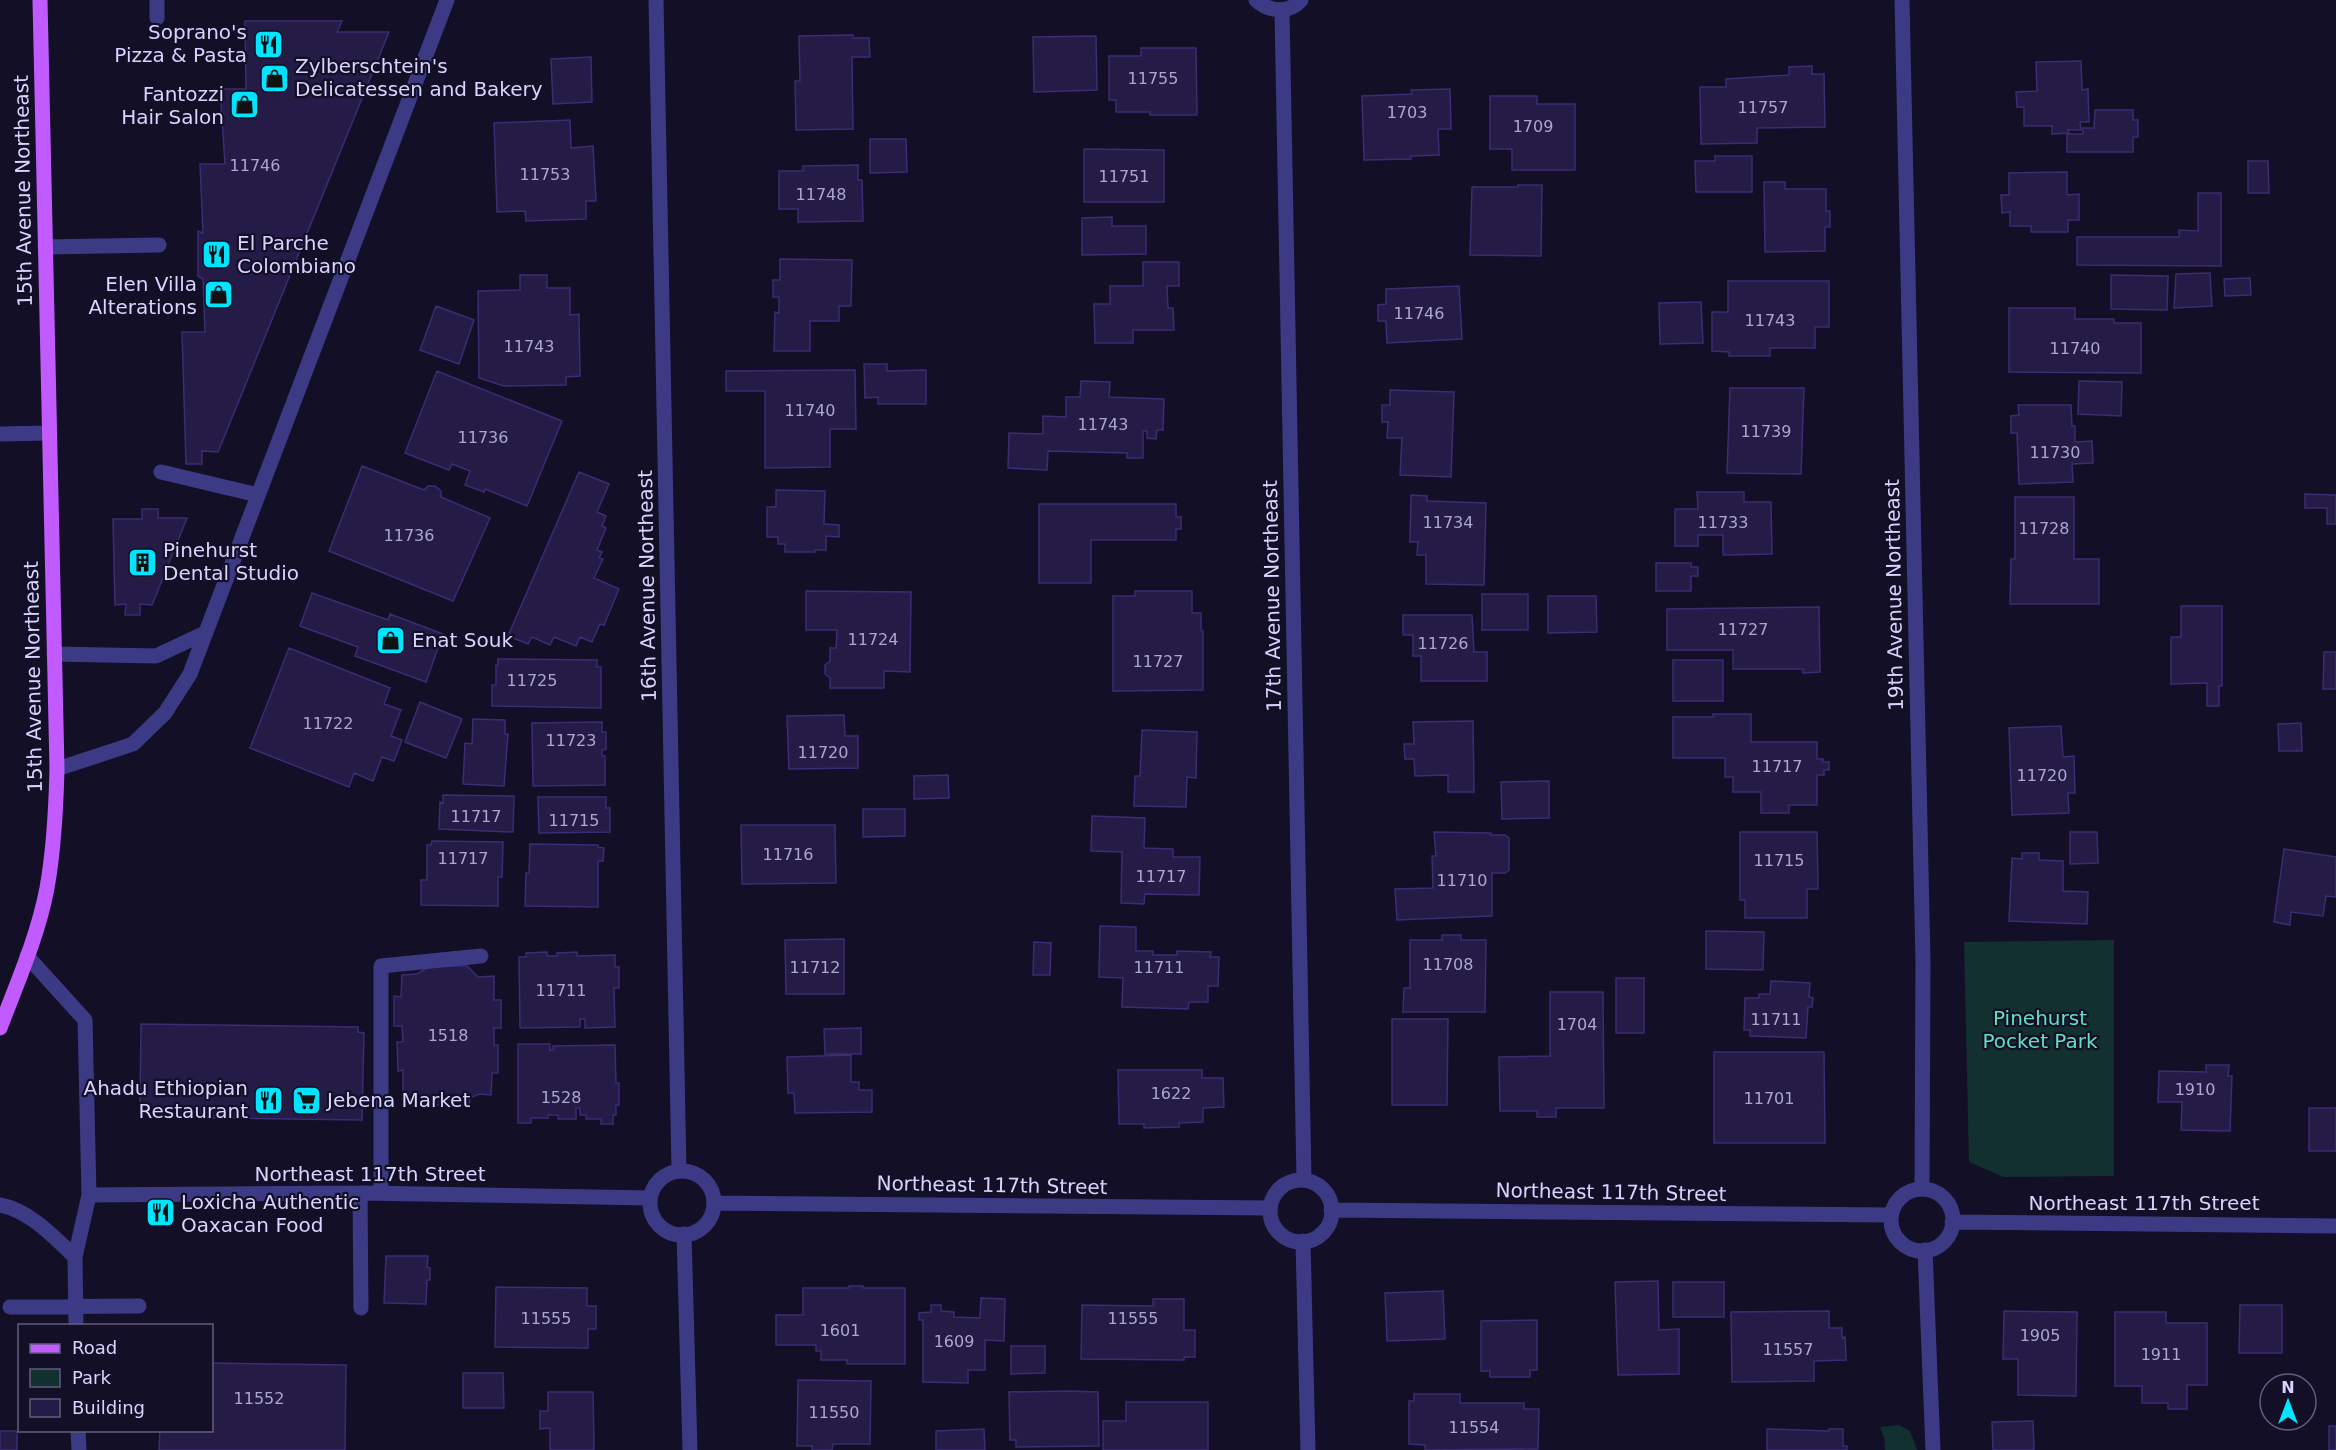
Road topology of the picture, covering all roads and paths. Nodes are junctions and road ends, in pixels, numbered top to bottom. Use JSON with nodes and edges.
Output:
{"nodes":[{"id":1,"x":40,"y":0,"type":"edge"},
{"id":2,"x":157,"y":0,"type":"edge"},
{"id":3,"x":447,"y":0,"type":"edge"},
{"id":4,"x":656,"y":0,"type":"edge"},
{"id":5,"x":1256,"y":0,"type":"edge"},
{"id":6,"x":1301,"y":0,"type":"edge"},
{"id":7,"x":1902,"y":0,"type":"edge"},
{"id":8,"x":1282,"y":10,"type":"junction"},
{"id":9,"x":157,"y":18,"type":"dead end"},
{"id":10,"x":159,"y":245,"type":"dead end"},
{"id":11,"x":45,"y":247,"type":"junction"},
{"id":12,"x":0,"y":434,"type":"edge"},
{"id":13,"x":49,"y":434,"type":"junction"},
{"id":14,"x":161,"y":472,"type":"dead end"},
{"id":15,"x":258,"y":495,"type":"junction"},
{"id":16,"x":205,"y":633,"type":"junction"},
{"id":17,"x":54,"y":654,"type":"junction"},
{"id":18,"x":57,"y":769,"type":"junction"},
{"id":19,"x":27,"y":956,"type":"junction"},
{"id":20,"x":481,"y":956,"type":"dead end"},
{"id":21,"x":0,"y":1028,"type":"edge"},
{"id":22,"x":679,"y":1171,"type":"junction"},
{"id":23,"x":1304,"y":1180,"type":"junction"},
{"id":24,"x":1922,"y":1189,"type":"junction"},
{"id":25,"x":360,"y":1193,"type":"junction"},
{"id":26,"x":381,"y":1193,"type":"junction"},
{"id":27,"x":89,"y":1195,"type":"junction"},
{"id":28,"x":650,"y":1198,"type":"junction"},
{"id":29,"x":714,"y":1203,"type":"junction"},
{"id":30,"x":0,"y":1205,"type":"edge"},
{"id":31,"x":1270,"y":1208,"type":"junction"},
{"id":32,"x":1331,"y":1210,"type":"junction"},
{"id":33,"x":1891,"y":1215,"type":"junction"},
{"id":34,"x":1952,"y":1222,"type":"junction"},
{"id":35,"x":2336,"y":1226,"type":"edge"},
{"id":36,"x":684,"y":1234,"type":"junction"},
{"id":37,"x":1303,"y":1241,"type":"junction"},
{"id":38,"x":1925,"y":1250,"type":"junction"},
{"id":39,"x":75,"y":1257,"type":"junction"},
{"id":40,"x":76,"y":1306,"type":"junction"},
{"id":41,"x":139,"y":1306,"type":"dead end"},
{"id":42,"x":10,"y":1307,"type":"dead end"},
{"id":43,"x":361,"y":1308,"type":"dead end"},
{"id":44,"x":76,"y":1324,"type":"edge"},
{"id":45,"x":78,"y":1432,"type":"edge"},
{"id":46,"x":79,"y":1450,"type":"edge"},
{"id":47,"x":690,"y":1450,"type":"edge"},
{"id":48,"x":1308,"y":1450,"type":"edge"},
{"id":49,"x":1933,"y":1450,"type":"edge"}],
"edges":[{"from":1,"to":11,"type":"main road","name":"15th Avenue Northeast"},
{"from":2,"to":9,"type":"street"},
{"from":3,"to":15,"type":"street"},
{"from":4,"to":22,"type":"street","name":"16th Avenue Northeast"},
{"from":5,"to":8,"type":"street"},
{"from":6,"to":8,"type":"street"},
{"from":7,"to":24,"type":"street","name":"19th Avenue Northeast"},
{"from":8,"to":23,"type":"street","name":"17th Avenue Northeast"},
{"from":10,"to":11,"type":"street"},
{"from":11,"to":13,"type":"main road","name":"15th Avenue Northeast"},
{"from":12,"to":13,"type":"street"},
{"from":13,"to":17,"type":"main road","name":"15th Avenue Northeast"},
{"from":14,"to":15,"type":"street"},
{"from":15,"to":16,"type":"street"},
{"from":16,"to":17,"type":"street"},
{"from":16,"to":18,"type":"street"},
{"from":17,"to":18,"type":"main road","name":"15th Avenue Northeast"},
{"from":18,"to":19,"type":"main road","name":"15th Avenue Northeast"},
{"from":19,"to":21,"type":"main road","name":"15th Avenue Northeast"},
{"from":19,"to":27,"type":"street"},
{"from":20,"to":26,"type":"street"},
{"from":22,"to":28,"type":"street"},
{"from":22,"to":29,"type":"street"},
{"from":23,"to":31,"type":"street"},
{"from":23,"to":32,"type":"street"},
{"from":24,"to":33,"type":"street"},
{"from":24,"to":34,"type":"street"},
{"from":25,"to":26,"type":"street","name":"Northeast 117th Street"},
{"from":25,"to":27,"type":"street","name":"Northeast 117th Street"},
{"from":25,"to":43,"type":"street"},
{"from":26,"to":28,"type":"street","name":"Northeast 117th Street"},
{"from":27,"to":39,"type":"street"},
{"from":28,"to":36,"type":"street"},
{"from":29,"to":31,"type":"street","name":"Northeast 117th Street"},
{"from":29,"to":36,"type":"street"},
{"from":30,"to":39,"type":"street"},
{"from":31,"to":37,"type":"street"},
{"from":32,"to":33,"type":"street","name":"Northeast 117th Street"},
{"from":32,"to":37,"type":"street"},
{"from":33,"to":38,"type":"street"},
{"from":34,"to":35,"type":"street","name":"Northeast 117th Street"},
{"from":34,"to":38,"type":"street"},
{"from":36,"to":47,"type":"street"},
{"from":37,"to":48,"type":"street"},
{"from":38,"to":49,"type":"street"},
{"from":39,"to":40,"type":"street"},
{"from":40,"to":41,"type":"street"},
{"from":40,"to":42,"type":"street"},
{"from":40,"to":44,"type":"street"},
{"from":45,"to":46,"type":"street"}]}
